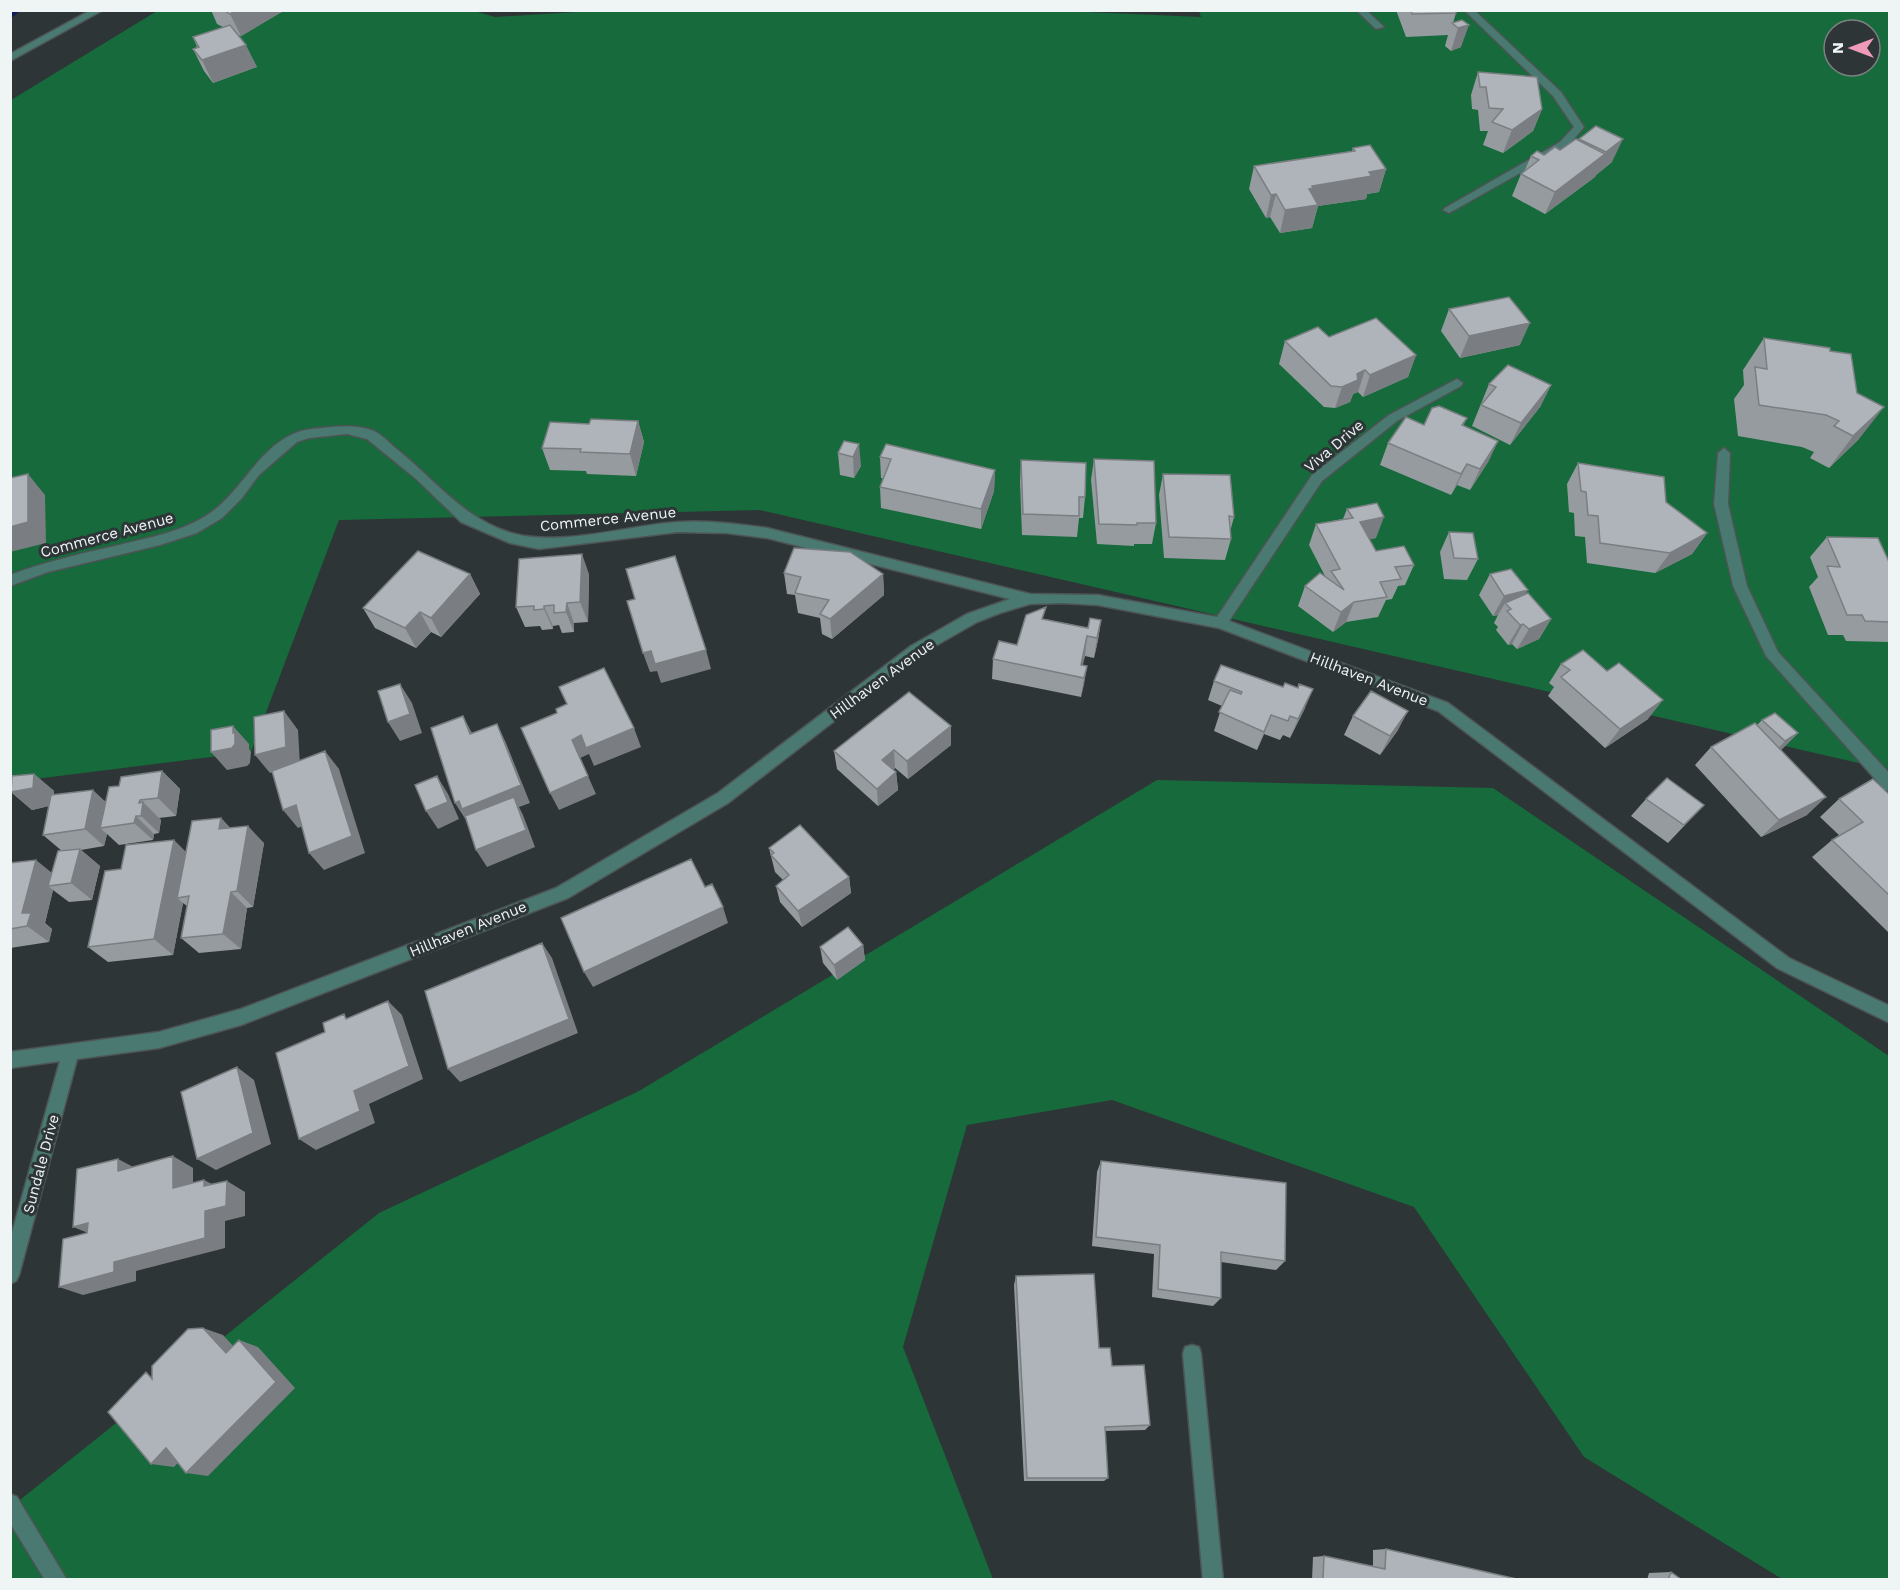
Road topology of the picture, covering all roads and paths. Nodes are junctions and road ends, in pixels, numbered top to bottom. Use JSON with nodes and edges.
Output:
{"nodes":[{"id":1,"x":99,"y":10,"type":"edge"},
{"id":2,"x":1360,"y":10,"type":"edge"},
{"id":3,"x":1468,"y":10,"type":"edge"},
{"id":4,"x":1379,"y":27,"type":"dead end"},
{"id":5,"x":10,"y":58,"type":"edge"},
{"id":6,"x":1449,"y":210,"type":"dead end"},
{"id":7,"x":1457,"y":383,"type":"dead end"},
{"id":8,"x":1724,"y":453,"type":"dead end"},
{"id":9,"x":10,"y":580,"type":"edge"},
{"id":10,"x":1030,"y":599,"type":"junction"},
{"id":11,"x":1220,"y":623,"type":"junction"},
{"id":12,"x":1890,"y":785,"type":"edge"},
{"id":13,"x":1890,"y":1015,"type":"edge"},
{"id":14,"x":71,"y":1052,"type":"junction"},
{"id":15,"x":10,"y":1060,"type":"edge"},
{"id":16,"x":10,"y":1275,"type":"edge"},
{"id":17,"x":1192,"y":1354,"type":"dead end"},
{"id":18,"x":10,"y":1504,"type":"edge"},
{"id":19,"x":57,"y":1580,"type":"edge"},
{"id":20,"x":1213,"y":1580,"type":"edge"}],
"edges":[{"from":1,"to":5,"type":"street"},
{"from":2,"to":4,"type":"street"},
{"from":3,"to":6,"type":"street"},
{"from":7,"to":11,"type":"street","name":"Viva Drive"},
{"from":8,"to":12,"type":"street"},
{"from":9,"to":10,"type":"street","name":"Commerce Avenue"},
{"from":10,"to":11,"type":"street","name":"Hillhaven Avenue"},
{"from":10,"to":14,"type":"street","name":"Hillhaven Avenue"},
{"from":11,"to":13,"type":"street","name":"Hillhaven Avenue"},
{"from":14,"to":15,"type":"street","name":"Hillhaven Avenue"},
{"from":14,"to":16,"type":"street","name":"Sundale Drive"},
{"from":17,"to":20,"type":"street"},
{"from":18,"to":19,"type":"street"}]}
